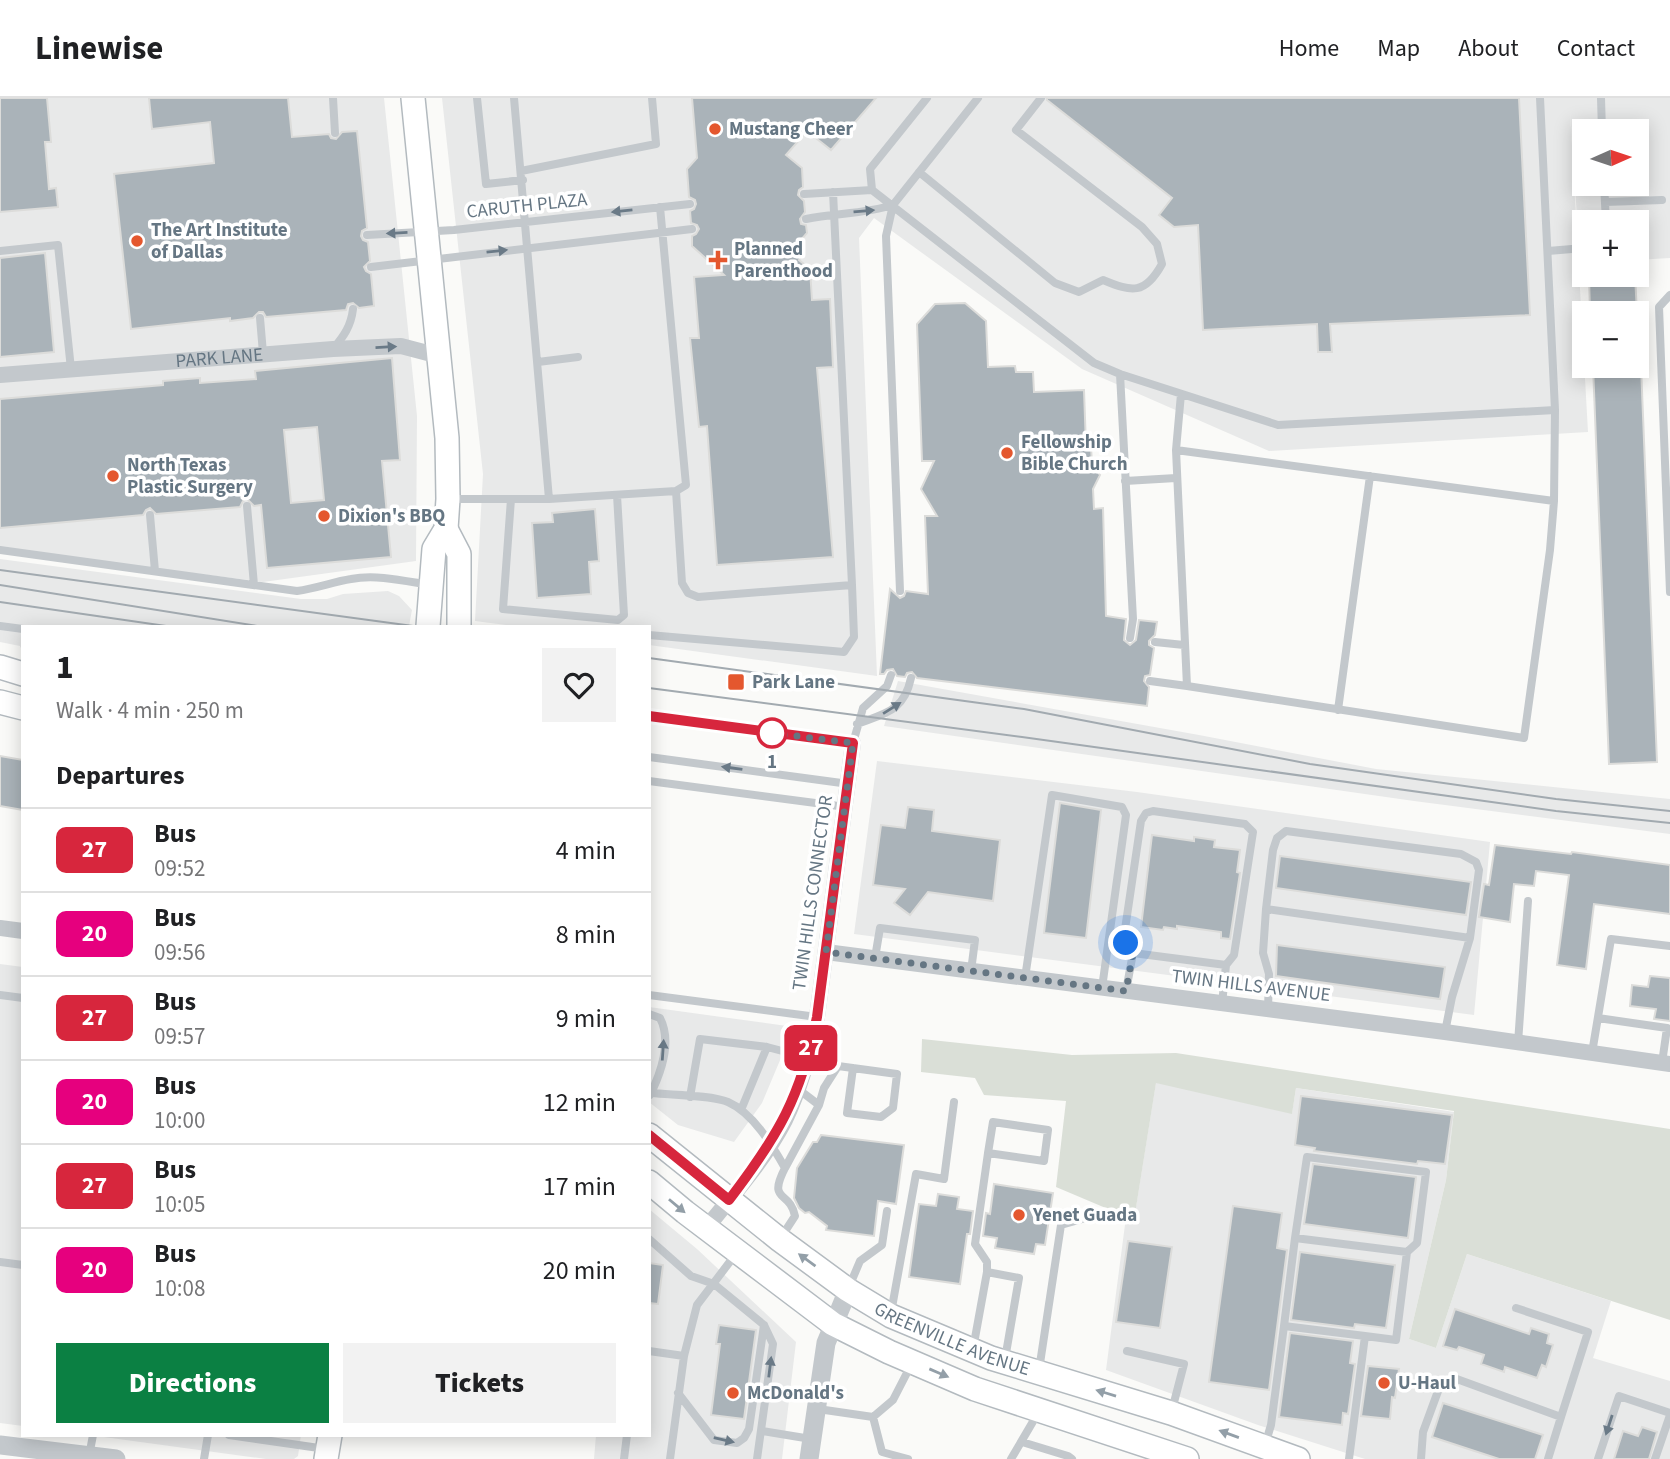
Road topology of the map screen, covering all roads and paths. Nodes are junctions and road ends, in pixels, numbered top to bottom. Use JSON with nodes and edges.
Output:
{"nodes":[{"id":1,"x":332,"y":98,"type":"edge"},
{"id":2,"x":413,"y":98,"type":"edge"},
{"id":3,"x":477,"y":98,"type":"edge"},
{"id":4,"x":514,"y":98,"type":"edge"},
{"id":5,"x":652,"y":98,"type":"edge"},
{"id":6,"x":927,"y":98,"type":"edge"},
{"id":7,"x":978,"y":98,"type":"edge"},
{"id":8,"x":1041,"y":98,"type":"edge"},
{"id":9,"x":1540,"y":98,"type":"edge"},
{"id":10,"x":1601,"y":98,"type":"edge"},
{"id":11,"x":1602,"y":119,"type":"edge"},
{"id":12,"x":335,"y":133,"type":"dead end"},
{"id":13,"x":919,"y":172,"type":"junction"},
{"id":14,"x":522,"y":175,"type":"junction"},
{"id":15,"x":872,"y":190,"type":"junction"},
{"id":16,"x":833,"y":192,"type":"junction"},
{"id":17,"x":804,"y":194,"type":"dead end"},
{"id":18,"x":1605,"y":196,"type":"edge"},
{"id":19,"x":1662,"y":200,"type":"dead end"},
{"id":20,"x":1605,"y":202,"type":"junction"},
{"id":21,"x":690,"y":204,"type":"dead end"},
{"id":22,"x":893,"y":205,"type":"junction"},
{"id":23,"x":660,"y":207,"type":"junction"},
{"id":24,"x":1605,"y":210,"type":"edge"},
{"id":25,"x":834,"y":214,"type":"junction"},
{"id":26,"x":806,"y":219,"type":"dead end"},
{"id":27,"x":526,"y":222,"type":"junction"},
{"id":28,"x":691,"y":229,"type":"dead end"},
{"id":29,"x":426,"y":232,"type":"junction"},
{"id":30,"x":662,"y":232,"type":"junction"},
{"id":31,"x":367,"y":235,"type":"dead end"},
{"id":32,"x":528,"y":247,"type":"junction"},
{"id":33,"x":1572,"y":249,"type":"edge"},
{"id":34,"x":0,"y":251,"type":"edge"},
{"id":35,"x":1548,"y":251,"type":"junction"},
{"id":36,"x":429,"y":258,"type":"junction"},
{"id":37,"x":371,"y":267,"type":"dead end"},
{"id":38,"x":1670,"y":295,"type":"edge"},
{"id":39,"x":353,"y":309,"type":"dead end"},
{"id":40,"x":260,"y":318,"type":"dead end"},
{"id":41,"x":333,"y":349,"type":"junction"},
{"id":42,"x":263,"y":353,"type":"junction"},
{"id":43,"x":439,"y":356,"type":"junction"},
{"id":44,"x":578,"y":357,"type":"dead end"},
{"id":45,"x":538,"y":362,"type":"junction"},
{"id":46,"x":71,"y":369,"type":"junction"},
{"id":47,"x":1120,"y":374,"type":"junction"},
{"id":48,"x":0,"y":375,"type":"edge"},
{"id":49,"x":1181,"y":394,"type":"junction"},
{"id":50,"x":1555,"y":410,"type":"junction"},
{"id":51,"x":1175,"y":450,"type":"junction"},
{"id":52,"x":1370,"y":476,"type":"junction"},
{"id":53,"x":1176,"y":478,"type":"junction"},
{"id":54,"x":1125,"y":481,"type":"junction"},
{"id":55,"x":676,"y":491,"type":"junction"},
{"id":56,"x":617,"y":495,"type":"junction"},
{"id":57,"x":448,"y":499,"type":"junction"},
{"id":58,"x":511,"y":499,"type":"junction"},
{"id":59,"x":549,"y":499,"type":"junction"},
{"id":60,"x":1554,"y":502,"type":"junction"},
{"id":61,"x":247,"y":506,"type":"dead end"},
{"id":62,"x":150,"y":515,"type":"dead end"},
{"id":63,"x":446,"y":529,"type":"junction"},
{"id":64,"x":0,"y":550,"type":"edge"},
{"id":65,"x":155,"y":571,"type":"junction"},
{"id":66,"x":254,"y":585,"type":"junction"},
{"id":67,"x":431,"y":585,"type":"junction"},
{"id":68,"x":852,"y":585,"type":"junction"},
{"id":69,"x":900,"y":591,"type":"dead end"},
{"id":70,"x":1670,"y":592,"type":"edge"},
{"id":71,"x":618,"y":623,"type":"edge"},
{"id":72,"x":428,"y":625,"type":"edge"},
{"id":73,"x":458,"y":625,"type":"edge"},
{"id":74,"x":0,"y":626,"type":"edge"},
{"id":75,"x":21,"y":629,"type":"edge"},
{"id":76,"x":651,"y":635,"type":"edge"},
{"id":77,"x":1130,"y":638,"type":"dead end"},
{"id":78,"x":1154,"y":642,"type":"dead end"},
{"id":79,"x":1184,"y":645,"type":"junction"},
{"id":80,"x":0,"y":667,"type":"edge"},
{"id":81,"x":21,"y":673,"type":"edge"},
{"id":82,"x":891,"y":675,"type":"dead end"},
{"id":83,"x":911,"y":678,"type":"dead end"},
{"id":84,"x":1150,"y":681,"type":"dead end"},
{"id":85,"x":1186,"y":686,"type":"junction"},
{"id":86,"x":0,"y":702,"type":"edge"},
{"id":87,"x":21,"y":707,"type":"edge"},
{"id":88,"x":1338,"y":710,"type":"junction"},
{"id":89,"x":651,"y":716,"type":"edge"},
{"id":90,"x":857,"y":724,"type":"junction"},
{"id":91,"x":853,"y":743,"type":"junction"},
{"id":92,"x":651,"y":757,"type":"edge"},
{"id":93,"x":651,"y":781,"type":"edge"},
{"id":94,"x":849,"y":784,"type":"junction"},
{"id":95,"x":846,"y":807,"type":"junction"},
{"id":96,"x":1528,"y":901,"type":"dead end"},
{"id":97,"x":1266,"y":909,"type":"junction"},
{"id":98,"x":0,"y":928,"type":"edge"},
{"id":99,"x":21,"y":931,"type":"edge"},
{"id":100,"x":1470,"y":938,"type":"junction"},
{"id":101,"x":1670,"y":946,"type":"edge"},
{"id":102,"x":826,"y":952,"type":"junction"},
{"id":103,"x":1133,"y":953,"type":"junction"},
{"id":104,"x":875,"y":958,"type":"junction"},
{"id":105,"x":1226,"y":965,"type":"junction"},
{"id":106,"x":971,"y":971,"type":"junction"},
{"id":107,"x":1025,"y":978,"type":"junction"},
{"id":108,"x":1102,"y":988,"type":"junction"},
{"id":109,"x":1126,"y":991,"type":"junction"},
{"id":110,"x":0,"y":995,"type":"edge"},
{"id":111,"x":651,"y":995,"type":"edge"},
{"id":112,"x":21,"y":998,"type":"edge"},
{"id":113,"x":1222,"y":1004,"type":"junction"},
{"id":114,"x":1268,"y":1010,"type":"junction"},
{"id":115,"x":651,"y":1015,"type":"edge"},
{"id":116,"x":817,"y":1017,"type":"junction"},
{"id":117,"x":1598,"y":1018,"type":"junction"},
{"id":118,"x":1445,"y":1032,"type":"junction"},
{"id":119,"x":1518,"y":1042,"type":"junction"},
{"id":120,"x":767,"y":1047,"type":"junction"},
{"id":121,"x":1592,"y":1053,"type":"junction"},
{"id":122,"x":809,"y":1058,"type":"junction"},
{"id":123,"x":1666,"y":1063,"type":"edge"},
{"id":124,"x":853,"y":1068,"type":"junction"},
{"id":125,"x":798,"y":1089,"type":"junction"},
{"id":126,"x":651,"y":1092,"type":"edge"},
{"id":127,"x":651,"y":1095,"type":"edge"},
{"id":128,"x":690,"y":1097,"type":"junction"},
{"id":129,"x":954,"y":1102,"type":"dead end"},
{"id":130,"x":819,"y":1105,"type":"junction"},
{"id":131,"x":741,"y":1110,"type":"junction"},
{"id":132,"x":651,"y":1137,"type":"edge"},
{"id":133,"x":771,"y":1144,"type":"junction"},
{"id":134,"x":988,"y":1153,"type":"junction"},
{"id":135,"x":785,"y":1168,"type":"junction"},
{"id":136,"x":651,"y":1184,"type":"edge"},
{"id":137,"x":729,"y":1200,"type":"junction"},
{"id":138,"x":887,"y":1211,"type":"dead end"},
{"id":139,"x":1100,"y":1213,"type":"dead end"},
{"id":140,"x":706,"y":1228,"type":"junction"},
{"id":141,"x":1295,"y":1238,"type":"junction"},
{"id":142,"x":780,"y":1240,"type":"junction"},
{"id":143,"x":651,"y":1241,"type":"edge"},
{"id":144,"x":737,"y":1252,"type":"junction"},
{"id":145,"x":1407,"y":1252,"type":"junction"},
{"id":146,"x":0,"y":1262,"type":"edge"},
{"id":147,"x":21,"y":1265,"type":"edge"},
{"id":148,"x":987,"y":1272,"type":"junction"},
{"id":149,"x":714,"y":1284,"type":"junction"},
{"id":150,"x":848,"y":1290,"type":"junction"},
{"id":151,"x":1516,"y":1308,"type":"dead end"},
{"id":152,"x":891,"y":1316,"type":"junction"},
{"id":153,"x":833,"y":1324,"type":"junction"},
{"id":154,"x":764,"y":1325,"type":"junction"},
{"id":155,"x":1284,"y":1326,"type":"junction"},
{"id":156,"x":1365,"y":1336,"type":"junction"},
{"id":157,"x":972,"y":1350,"type":"junction"},
{"id":158,"x":651,"y":1351,"type":"edge"},
{"id":159,"x":1127,"y":1351,"type":"dead end"},
{"id":160,"x":684,"y":1356,"type":"junction"},
{"id":161,"x":912,"y":1362,"type":"junction"},
{"id":162,"x":1004,"y":1362,"type":"junction"},
{"id":163,"x":1039,"y":1373,"type":"junction"},
{"id":164,"x":678,"y":1393,"type":"junction"},
{"id":165,"x":816,"y":1408,"type":"junction"},
{"id":166,"x":1040,"y":1410,"type":"junction"},
{"id":167,"x":1171,"y":1413,"type":"junction"},
{"id":168,"x":1670,"y":1414,"type":"edge"},
{"id":169,"x":873,"y":1417,"type":"junction"},
{"id":170,"x":1561,"y":1417,"type":"junction"},
{"id":171,"x":762,"y":1431,"type":"junction"},
{"id":172,"x":93,"y":1437,"type":"edge"},
{"id":173,"x":208,"y":1437,"type":"edge"},
{"id":174,"x":244,"y":1437,"type":"edge"},
{"id":175,"x":627,"y":1437,"type":"edge"},
{"id":176,"x":811,"y":1439,"type":"junction"},
{"id":177,"x":1021,"y":1441,"type":"junction"},
{"id":178,"x":0,"y":1445,"type":"edge"},
{"id":179,"x":1264,"y":1447,"type":"junction"},
{"id":180,"x":328,"y":1448,"type":"edge"},
{"id":181,"x":1150,"y":1453,"type":"edge"},
{"id":182,"x":34,"y":1454,"type":"edge"},
{"id":183,"x":89,"y":1457,"type":"edge"},
{"id":184,"x":116,"y":1459,"type":"edge"},
{"id":185,"x":204,"y":1459,"type":"edge"},
{"id":186,"x":624,"y":1459,"type":"edge"},
{"id":187,"x":670,"y":1459,"type":"edge"},
{"id":188,"x":757,"y":1459,"type":"edge"},
{"id":189,"x":809,"y":1459,"type":"edge"},
{"id":190,"x":908,"y":1459,"type":"edge"},
{"id":191,"x":1011,"y":1459,"type":"edge"},
{"id":192,"x":1072,"y":1459,"type":"edge"},
{"id":193,"x":1186,"y":1459,"type":"edge"},
{"id":194,"x":1298,"y":1459,"type":"edge"},
{"id":195,"x":1349,"y":1459,"type":"edge"},
{"id":196,"x":1421,"y":1459,"type":"edge"},
{"id":197,"x":1548,"y":1459,"type":"edge"},
{"id":198,"x":1598,"y":1459,"type":"edge"},
{"id":199,"x":1656,"y":1459,"type":"edge"}],
"edges":[{"from":1,"to":12,"type":"lane"},
{"from":2,"to":29,"type":"main road"},
{"from":3,"to":14,"type":"lane"},
{"from":4,"to":14,"type":"lane"},
{"from":5,"to":14,"type":"lane"},
{"from":6,"to":15,"type":"lane"},
{"from":7,"to":13,"type":"lane"},
{"from":8,"to":13,"type":"lane"},
{"from":9,"to":35,"type":"lane"},
{"from":10,"to":11,"type":"lane"},
{"from":13,"to":22,"type":"lane"},
{"from":14,"to":27,"type":"lane"},
{"from":15,"to":16,"type":"lane"},
{"from":15,"to":22,"type":"lane"},
{"from":16,"to":17,"type":"lane"},
{"from":16,"to":25,"type":"lane"},
{"from":18,"to":20,"type":"lane"},
{"from":19,"to":20,"type":"lane"},
{"from":20,"to":24,"type":"lane"},
{"from":21,"to":23,"type":"lane","name":"CARUTH PLAZA"},
{"from":25,"to":22,"type":"lane","one_way":true},
{"from":22,"to":47,"type":"lane"},
{"from":22,"to":69,"type":"lane"},
{"from":23,"to":27,"type":"lane","name":"CARUTH PLAZA","one_way":true},
{"from":23,"to":30,"type":"lane"},
{"from":25,"to":26,"type":"lane"},
{"from":25,"to":68,"type":"lane"},
{"from":27,"to":29,"type":"lane","name":"CARUTH PLAZA"},
{"from":27,"to":32,"type":"lane"},
{"from":28,"to":30,"type":"lane"},
{"from":29,"to":31,"type":"lane","name":"CARUTH PLAZA","one_way":true},
{"from":29,"to":36,"type":"main road"},
{"from":30,"to":32,"type":"lane"},
{"from":30,"to":55,"type":"lane"},
{"from":36,"to":32,"type":"lane","one_way":true},
{"from":32,"to":45,"type":"lane"},
{"from":33,"to":35,"type":"lane"},
{"from":34,"to":46,"type":"lane"},
{"from":35,"to":50,"type":"lane"},
{"from":36,"to":37,"type":"lane"},
{"from":36,"to":43,"type":"main road"},
{"from":38,"to":70,"type":"lane"},
{"from":39,"to":41,"type":"lane"},
{"from":40,"to":42,"type":"lane"},
{"from":41,"to":42,"type":"street","name":"PARK LANE"},
{"from":41,"to":43,"type":"street","name":"PARK LANE","one_way":true},
{"from":42,"to":46,"type":"street","name":"PARK LANE"},
{"from":43,"to":57,"type":"main road"},
{"from":44,"to":45,"type":"lane"},
{"from":45,"to":59,"type":"lane"},
{"from":46,"to":48,"type":"street","name":"PARK LANE"},
{"from":47,"to":49,"type":"lane"},
{"from":47,"to":54,"type":"lane"},
{"from":49,"to":50,"type":"lane"},
{"from":49,"to":51,"type":"lane"},
{"from":50,"to":60,"type":"lane"},
{"from":51,"to":52,"type":"lane"},
{"from":51,"to":53,"type":"lane"},
{"from":52,"to":60,"type":"lane"},
{"from":52,"to":88,"type":"lane"},
{"from":53,"to":54,"type":"lane"},
{"from":53,"to":79,"type":"lane"},
{"from":54,"to":77,"type":"lane"},
{"from":55,"to":56,"type":"lane"},
{"from":55,"to":68,"type":"lane"},
{"from":56,"to":59,"type":"lane"},
{"from":56,"to":71,"type":"lane"},
{"from":57,"to":58,"type":"lane"},
{"from":57,"to":63,"type":"main road"},
{"from":58,"to":59,"type":"lane"},
{"from":58,"to":71,"type":"lane"},
{"from":60,"to":88,"type":"lane"},
{"from":61,"to":66,"type":"lane"},
{"from":62,"to":65,"type":"lane"},
{"from":63,"to":67,"type":"main road"},
{"from":63,"to":73,"type":"main road"},
{"from":64,"to":65,"type":"lane"},
{"from":65,"to":66,"type":"lane"},
{"from":66,"to":67,"type":"lane"},
{"from":67,"to":72,"type":"main road"},
{"from":68,"to":76,"type":"lane"},
{"from":74,"to":75,"type":"lane"},
{"from":78,"to":79,"type":"lane"},
{"from":79,"to":85,"type":"lane"},
{"from":80,"to":81,"type":"main road"},
{"from":82,"to":90,"type":"lane"},
{"from":90,"to":83,"type":"lane","one_way":true},
{"from":84,"to":85,"type":"lane"},
{"from":85,"to":88,"type":"lane"},
{"from":86,"to":87,"type":"main road"},
{"from":89,"to":91,"type":"lane"},
{"from":90,"to":91,"type":"lane"},
{"from":91,"to":94,"type":"street","name":"TWIN HILLS CONNECTOR"},
{"from":94,"to":92,"type":"lane","one_way":true},
{"from":93,"to":95,"type":"lane"},
{"from":94,"to":95,"type":"street","name":"TWIN HILLS CONNECTOR"},
{"from":95,"to":102,"type":"street","name":"TWIN HILLS CONNECTOR"},
{"from":96,"to":119,"type":"lane"},
{"from":97,"to":100,"type":"lane"},
{"from":97,"to":100,"type":"lane"},
{"from":97,"to":114,"type":"lane"},
{"from":98,"to":99,"type":"street"},
{"from":100,"to":118,"type":"lane"},
{"from":101,"to":117,"type":"lane"},
{"from":102,"to":104,"type":"street","name":"TWIN HILLS AVENUE"},
{"from":102,"to":116,"type":"street","name":"TWIN HILLS CONNECTOR"},
{"from":103,"to":105,"type":"lane"},
{"from":103,"to":105,"type":"lane"},
{"from":103,"to":109,"type":"lane"},
{"from":104,"to":106,"type":"street","name":"TWIN HILLS AVENUE"},
{"from":104,"to":106,"type":"lane"},
{"from":105,"to":113,"type":"lane"},
{"from":106,"to":107,"type":"street","name":"TWIN HILLS AVENUE"},
{"from":107,"to":108,"type":"street","name":"TWIN HILLS AVENUE"},
{"from":107,"to":108,"type":"lane"},
{"from":108,"to":109,"type":"street","name":"TWIN HILLS AVENUE"},
{"from":109,"to":113,"type":"street","name":"TWIN HILLS AVENUE"},
{"from":110,"to":112,"type":"lane"},
{"from":111,"to":116,"type":"lane"},
{"from":113,"to":114,"type":"street","name":"TWIN HILLS AVENUE"},
{"from":114,"to":118,"type":"street","name":"TWIN HILLS AVENUE"},
{"from":126,"to":115,"type":"lane","one_way":true},
{"from":116,"to":122,"type":"street","name":"TWIN HILLS CONNECTOR"},
{"from":117,"to":121,"type":"lane"},
{"from":117,"to":123,"type":"lane"},
{"from":118,"to":119,"type":"street","name":"TWIN HILLS AVENUE"},
{"from":119,"to":121,"type":"street","name":"TWIN HILLS AVENUE"},
{"from":120,"to":122,"type":"lane"},
{"from":120,"to":128,"type":"lane"},
{"from":120,"to":131,"type":"lane"},
{"from":121,"to":123,"type":"street","name":"TWIN HILLS AVENUE"},
{"from":122,"to":125,"type":"street","name":"TWIN HILLS CONNECTOR"},
{"from":124,"to":124,"type":"lane"},
{"from":124,"to":130,"type":"lane"},
{"from":125,"to":130,"type":"lane"},
{"from":125,"to":133,"type":"street","name":"TWIN HILLS CONNECTOR"},
{"from":127,"to":128,"type":"lane"},
{"from":128,"to":131,"type":"lane"},
{"from":129,"to":152,"type":"lane"},
{"from":130,"to":135,"type":"lane"},
{"from":131,"to":133,"type":"lane"},
{"from":132,"to":137,"type":"main road","name":"GREENVILLE AVENUE"},
{"from":133,"to":135,"type":"lane"},
{"from":133,"to":137,"type":"street","name":"TWIN HILLS CONNECTOR"},
{"from":134,"to":134,"type":"lane"},
{"from":134,"to":148,"type":"lane"},
{"from":135,"to":142,"type":"lane"},
{"from":136,"to":140,"type":"main road","name":"GREENVILLE AVENUE","one_way":true},
{"from":137,"to":140,"type":"street","name":"TWIN HILLS CONNECTOR"},
{"from":137,"to":142,"type":"main road","name":"GREENVILLE AVENUE"},
{"from":138,"to":150,"type":"lane"},
{"from":139,"to":163,"type":"lane"},
{"from":140,"to":144,"type":"main road","name":"GREENVILLE AVENUE"},
{"from":141,"to":145,"type":"lane"},
{"from":141,"to":145,"type":"lane"},
{"from":141,"to":155,"type":"lane"},
{"from":150,"to":142,"type":"main road","name":"GREENVILLE AVENUE","one_way":true},
{"from":143,"to":149,"type":"lane"},
{"from":144,"to":149,"type":"lane"},
{"from":144,"to":153,"type":"main road","name":"GREENVILLE AVENUE"},
{"from":145,"to":156,"type":"lane"},
{"from":146,"to":147,"type":"lane"},
{"from":148,"to":157,"type":"lane"},
{"from":148,"to":162,"type":"lane"},
{"from":149,"to":154,"type":"lane"},
{"from":149,"to":160,"type":"lane"},
{"from":150,"to":152,"type":"main road","name":"GREENVILLE AVENUE"},
{"from":150,"to":153,"type":"street"},
{"from":151,"to":170,"type":"lane"},
{"from":152,"to":157,"type":"main road","name":"GREENVILLE AVENUE"},
{"from":153,"to":161,"type":"main road","name":"GREENVILLE AVENUE"},
{"from":153,"to":165,"type":"street"},
{"from":164,"to":154,"type":"lane","one_way":true},
{"from":171,"to":154,"type":"lane","one_way":true},
{"from":155,"to":156,"type":"lane"},
{"from":155,"to":179,"type":"lane"},
{"from":156,"to":195,"type":"lane"},
{"from":157,"to":162,"type":"main road","name":"GREENVILLE AVENUE"},
{"from":158,"to":160,"type":"lane"},
{"from":159,"to":167,"type":"lane"},
{"from":160,"to":164,"type":"lane"},
{"from":161,"to":166,"type":"main road","name":"GREENVILLE AVENUE","one_way":true},
{"from":161,"to":169,"type":"lane"},
{"from":162,"to":163,"type":"main road","name":"GREENVILLE AVENUE"},
{"from":167,"to":163,"type":"main road","name":"GREENVILLE AVENUE","one_way":true},
{"from":164,"to":187,"type":"lane"},
{"from":165,"to":169,"type":"lane"},
{"from":165,"to":176,"type":"street"},
{"from":166,"to":177,"type":"lane"},
{"from":166,"to":181,"type":"main road","name":"GREENVILLE AVENUE"},
{"from":179,"to":167,"type":"main road","name":"GREENVILLE AVENUE","one_way":true},
{"from":167,"to":181,"type":"main road"},
{"from":168,"to":198,"type":"lane","one_way":true},
{"from":168,"to":199,"type":"lane"},
{"from":169,"to":190,"type":"lane"},
{"from":170,"to":196,"type":"lane"},
{"from":170,"to":197,"type":"lane"},
{"from":171,"to":176,"type":"lane"},
{"from":171,"to":188,"type":"lane"},
{"from":172,"to":183,"type":"lane"},
{"from":173,"to":185,"type":"lane"},
{"from":174,"to":180,"type":"lane"},
{"from":175,"to":186,"type":"lane"},
{"from":176,"to":189,"type":"street"},
{"from":177,"to":191,"type":"lane"},
{"from":177,"to":192,"type":"lane"},
{"from":178,"to":182,"type":"street"},
{"from":179,"to":194,"type":"main road","name":"GREENVILLE AVENUE"},
{"from":181,"to":193,"type":"main road","name":"GREENVILLE AVENUE"},
{"from":182,"to":183,"type":"street"},
{"from":183,"to":184,"type":"street"}]}
